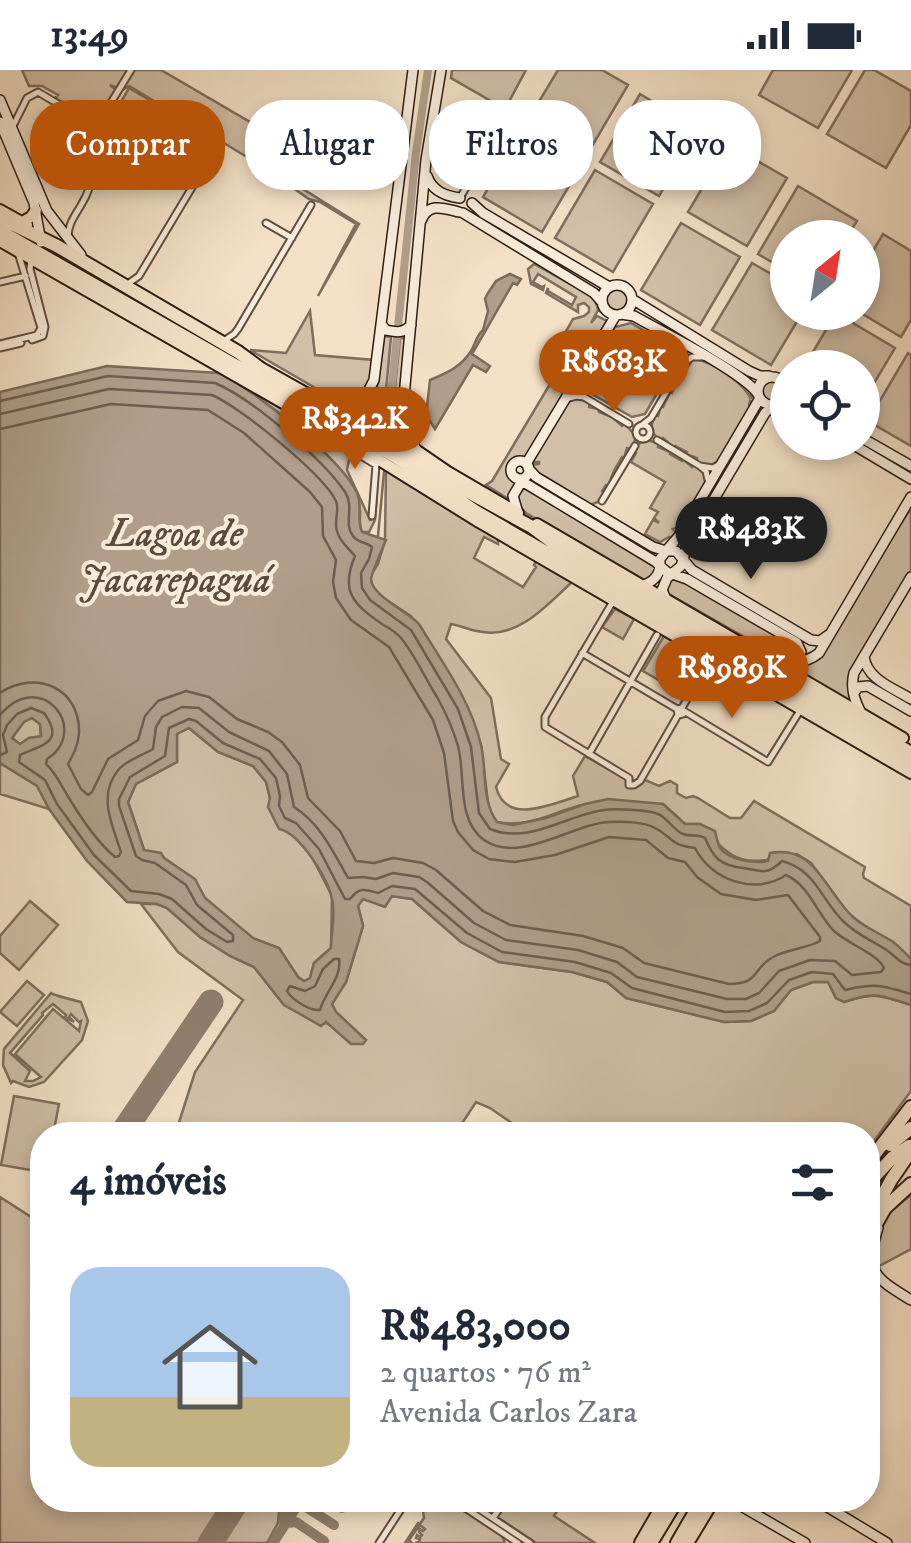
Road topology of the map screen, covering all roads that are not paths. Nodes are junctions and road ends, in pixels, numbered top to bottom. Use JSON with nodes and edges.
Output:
{"nodes":[{"id":1,"x":130,"y":70,"type":"edge"},
{"id":2,"x":413,"y":70,"type":"edge"},
{"id":3,"x":442,"y":70,"type":"edge"},
{"id":4,"x":0,"y":100,"type":"edge"},
{"id":5,"x":52,"y":100,"type":"edge"},
{"id":6,"x":112,"y":100,"type":"edge"},
{"id":7,"x":22,"y":107,"type":"junction"},
{"id":8,"x":3,"y":118,"type":"edge"},
{"id":9,"x":12,"y":128,"type":"junction"},
{"id":10,"x":8,"y":141,"type":"junction"},
{"id":11,"x":426,"y":160,"type":"junction"},
{"id":12,"x":89,"y":190,"type":"edge"},
{"id":13,"x":190,"y":190,"type":"edge"},
{"id":14,"x":465,"y":190,"type":"edge"},
{"id":15,"x":460,"y":198,"type":"junction"},
{"id":16,"x":472,"y":203,"type":"junction"},
{"id":17,"x":311,"y":204,"type":"dead end"},
{"id":18,"x":0,"y":210,"type":"edge"},
{"id":19,"x":36,"y":210,"type":"junction"},
{"id":20,"x":461,"y":212,"type":"junction"},
{"id":21,"x":0,"y":218,"type":"edge"},
{"id":22,"x":22,"y":222,"type":"junction"},
{"id":23,"x":266,"y":222,"type":"dead end"},
{"id":24,"x":419,"y":228,"type":"junction"},
{"id":25,"x":40,"y":234,"type":"junction"},
{"id":26,"x":292,"y":238,"type":"junction"},
{"id":27,"x":68,"y":239,"type":"junction"},
{"id":28,"x":6,"y":240,"type":"edge"},
{"id":29,"x":82,"y":255,"type":"junction"},
{"id":30,"x":41,"y":262,"type":"junction"},
{"id":31,"x":29,"y":276,"type":"junction"},
{"id":32,"x":0,"y":282,"type":"edge"},
{"id":33,"x":135,"y":282,"type":"junction"},
{"id":34,"x":609,"y":287,"type":"junction"},
{"id":35,"x":632,"y":299,"type":"junction"},
{"id":36,"x":602,"y":302,"type":"junction"},
{"id":37,"x":619,"y":314,"type":"junction"},
{"id":38,"x":381,"y":324,"type":"junction"},
{"id":39,"x":410,"y":325,"type":"junction"},
{"id":40,"x":231,"y":340,"type":"junction"},
{"id":41,"x":678,"y":342,"type":"junction"},
{"id":42,"x":0,"y":346,"type":"edge"},
{"id":43,"x":706,"y":358,"type":"junction"},
{"id":44,"x":683,"y":364,"type":"junction"},
{"id":45,"x":770,"y":376,"type":"joint"},
{"id":46,"x":576,"y":379,"type":"junction"},
{"id":47,"x":266,"y":383,"type":"junction"},
{"id":48,"x":366,"y":395,"type":"junction"},
{"id":49,"x":759,"y":396,"type":"junction"},
{"id":50,"x":584,"y":398,"type":"junction"},
{"id":51,"x":326,"y":400,"type":"junction"},
{"id":52,"x":564,"y":401,"type":"junction"},
{"id":53,"x":285,"y":404,"type":"junction"},
{"id":54,"x":770,"y":404,"type":"edge"},
{"id":55,"x":770,"y":410,"type":"edge"},
{"id":56,"x":651,"y":418,"type":"junction"},
{"id":57,"x":354,"y":427,"type":"junction"},
{"id":58,"x":638,"y":430,"type":"junction"},
{"id":59,"x":647,"y":434,"type":"junction"},
{"id":60,"x":339,"y":435,"type":"junction"},
{"id":61,"x":376,"y":440,"type":"junction"},
{"id":62,"x":635,"y":446,"type":"junction"},
{"id":63,"x":880,"y":448,"type":"edge"},
{"id":64,"x":392,"y":450,"type":"junction"},
{"id":65,"x":414,"y":453,"type":"junction"},
{"id":66,"x":879,"y":460,"type":"edge"},
{"id":67,"x":723,"y":462,"type":"junction"},
{"id":68,"x":700,"y":466,"type":"junction"},
{"id":69,"x":911,"y":466,"type":"edge"},
{"id":70,"x":448,"y":472,"type":"joint"},
{"id":71,"x":523,"y":474,"type":"junction"},
{"id":72,"x":911,"y":479,"type":"edge"},
{"id":73,"x":534,"y":489,"type":"junction"},
{"id":74,"x":707,"y":489,"type":"junction"},
{"id":75,"x":515,"y":491,"type":"junction"},
{"id":76,"x":911,"y":497,"type":"edge"},
{"id":77,"x":467,"y":498,"type":"junction"},
{"id":78,"x":602,"y":501,"type":"junction"},
{"id":79,"x":911,"y":506,"type":"edge"},
{"id":80,"x":586,"y":507,"type":"junction"},
{"id":81,"x":518,"y":513,"type":"junction"},
{"id":82,"x":901,"y":514,"type":"junction"},
{"id":83,"x":372,"y":516,"type":"dead end"},
{"id":84,"x":604,"y":518,"type":"junction"},
{"id":85,"x":558,"y":537,"type":"junction"},
{"id":86,"x":684,"y":540,"type":"junction"},
{"id":87,"x":538,"y":545,"type":"junction"},
{"id":88,"x":666,"y":551,"type":"junction"},
{"id":89,"x":682,"y":559,"type":"junction"},
{"id":90,"x":660,"y":566,"type":"junction"},
{"id":91,"x":609,"y":567,"type":"junction"},
{"id":92,"x":674,"y":572,"type":"junction"},
{"id":93,"x":911,"y":577,"type":"edge"},
{"id":94,"x":642,"y":586,"type":"junction"},
{"id":95,"x":911,"y":593,"type":"edge"},
{"id":96,"x":899,"y":596,"type":"junction"},
{"id":97,"x":614,"y":600,"type":"junction"},
{"id":98,"x":666,"y":600,"type":"junction"},
{"id":99,"x":654,"y":613,"type":"junction"},
{"id":100,"x":702,"y":630,"type":"junction"},
{"id":101,"x":830,"y":634,"type":"junction"},
{"id":102,"x":657,"y":635,"type":"dead end"},
{"id":103,"x":683,"y":639,"type":"junction"},
{"id":104,"x":739,"y":642,"type":"junction"},
{"id":105,"x":582,"y":653,"type":"junction"},
{"id":106,"x":864,"y":655,"type":"junction"},
{"id":107,"x":718,"y":660,"type":"junction"},
{"id":108,"x":794,"y":662,"type":"junction"},
{"id":109,"x":750,"y":679,"type":"junction"},
{"id":110,"x":776,"y":679,"type":"junction"},
{"id":111,"x":631,"y":682,"type":"junction"},
{"id":112,"x":854,"y":696,"type":"junction"},
{"id":113,"x":834,"y":698,"type":"junction"},
{"id":114,"x":911,"y":698,"type":"edge"},
{"id":115,"x":801,"y":709,"type":"junction"},
{"id":116,"x":680,"y":711,"type":"junction"},
{"id":117,"x":911,"y":711,"type":"edge"},
{"id":118,"x":858,"y":716,"type":"junction"},
{"id":119,"x":907,"y":741,"type":"edge"},
{"id":120,"x":911,"y":752,"type":"edge"},
{"id":121,"x":589,"y":754,"type":"junction"},
{"id":122,"x":911,"y":764,"type":"edge"},
{"id":123,"x":911,"y":774,"type":"edge"},
{"id":124,"x":911,"y":1107,"type":"edge"},
{"id":125,"x":911,"y":1128,"type":"edge"},
{"id":126,"x":911,"y":1148,"type":"edge"},
{"id":127,"x":880,"y":1155,"type":"edge"},
{"id":128,"x":880,"y":1159,"type":"edge"},
{"id":129,"x":880,"y":1166,"type":"edge"},
{"id":130,"x":911,"y":1184,"type":"edge"},
{"id":131,"x":889,"y":1196,"type":"junction"},
{"id":132,"x":880,"y":1208,"type":"edge"},
{"id":133,"x":880,"y":1213,"type":"edge"},
{"id":134,"x":880,"y":1222,"type":"edge"},
{"id":135,"x":880,"y":1279,"type":"edge"},
{"id":136,"x":911,"y":1300,"type":"edge"},
{"id":137,"x":400,"y":1512,"type":"edge"},
{"id":138,"x":473,"y":1512,"type":"edge"},
{"id":139,"x":483,"y":1512,"type":"edge"},
{"id":140,"x":496,"y":1512,"type":"edge"},
{"id":141,"x":661,"y":1512,"type":"edge"},
{"id":142,"x":668,"y":1512,"type":"edge"},
{"id":143,"x":697,"y":1512,"type":"edge"},
{"id":144,"x":706,"y":1512,"type":"edge"},
{"id":145,"x":752,"y":1512,"type":"edge"},
{"id":146,"x":836,"y":1512,"type":"edge"},
{"id":147,"x":756,"y":1514,"type":"joint"},
{"id":148,"x":492,"y":1518,"type":"junction"},
{"id":149,"x":507,"y":1532,"type":"junction"},
{"id":150,"x":651,"y":1536,"type":"edge"},
{"id":151,"x":514,"y":1540,"type":"edge"},
{"id":152,"x":378,"y":1543,"type":"edge"},
{"id":153,"x":530,"y":1543,"type":"edge"},
{"id":154,"x":642,"y":1543,"type":"edge"},
{"id":155,"x":685,"y":1543,"type":"edge"},
{"id":156,"x":805,"y":1543,"type":"edge"},
{"id":157,"x":887,"y":1543,"type":"edge"}],
"edges":[{"from":1,"to":6,"type":"street"},
{"from":2,"to":38,"type":"street"},
{"from":3,"to":11,"type":"street"},
{"from":4,"to":8,"type":"street"},
{"from":5,"to":7,"type":"street"},
{"from":7,"to":8,"type":"street"},
{"from":7,"to":9,"type":"street"},
{"from":8,"to":9,"type":"street"},
{"from":8,"to":10,"type":"street"},
{"from":9,"to":10,"type":"street"},
{"from":9,"to":27,"type":"street"},
{"from":10,"to":19,"type":"street"},
{"from":11,"to":15,"type":"street"},
{"from":11,"to":24,"type":"street"},
{"from":12,"to":27,"type":"street"},
{"from":13,"to":33,"type":"street"},
{"from":14,"to":15,"type":"street"},
{"from":15,"to":16,"type":"street"},
{"from":15,"to":20,"type":"street"},
{"from":16,"to":20,"type":"street"},
{"from":16,"to":34,"type":"street"},
{"from":17,"to":26,"type":"street"},
{"from":18,"to":22,"type":"main road"},
{"from":19,"to":22,"type":"main road"},
{"from":19,"to":25,"type":"street"},
{"from":20,"to":24,"type":"street"},
{"from":20,"to":36,"type":"street"},
{"from":21,"to":25,"type":"highway"},
{"from":22,"to":25,"type":"main road"},
{"from":23,"to":26,"type":"street"},
{"from":24,"to":39,"type":"street"},
{"from":25,"to":29,"type":"main road"},
{"from":25,"to":30,"type":"street"},
{"from":25,"to":57,"type":"highway"},
{"from":26,"to":40,"type":"street"},
{"from":27,"to":29,"type":"street"},
{"from":28,"to":30,"type":"highway"},
{"from":28,"to":30,"type":"main road"},
{"from":28,"to":31,"type":"street"},
{"from":29,"to":33,"type":"main road"},
{"from":30,"to":31,"type":"street"},
{"from":30,"to":47,"type":"highway"},
{"from":30,"to":53,"type":"main road"},
{"from":31,"to":32,"type":"street"},
{"from":31,"to":42,"type":"street"},
{"from":33,"to":40,"type":"main road"},
{"from":34,"to":35,"type":"street"},
{"from":34,"to":36,"type":"street"},
{"from":35,"to":37,"type":"street"},
{"from":35,"to":45,"type":"street"},
{"from":36,"to":37,"type":"street"},
{"from":37,"to":41,"type":"street"},
{"from":37,"to":46,"type":"street"},
{"from":38,"to":39,"type":"street"},
{"from":38,"to":48,"type":"street"},
{"from":39,"to":65,"type":"street"},
{"from":40,"to":51,"type":"main road"},
{"from":41,"to":43,"type":"street"},
{"from":41,"to":44,"type":"street"},
{"from":43,"to":44,"type":"street"},
{"from":43,"to":49,"type":"street"},
{"from":44,"to":56,"type":"street"},
{"from":45,"to":49,"type":"street"},
{"from":46,"to":50,"type":"street"},
{"from":46,"to":52,"type":"street"},
{"from":47,"to":53,"type":"highway"},
{"from":47,"to":57,"type":"highway"},
{"from":48,"to":51,"type":"street"},
{"from":48,"to":57,"type":"street"},
{"from":49,"to":54,"type":"street"},
{"from":49,"to":67,"type":"street"},
{"from":50,"to":52,"type":"street"},
{"from":50,"to":58,"type":"street"},
{"from":51,"to":57,"type":"highway"},
{"from":52,"to":71,"type":"street"},
{"from":53,"to":60,"type":"main road"},
{"from":55,"to":86,"type":"street"},
{"from":56,"to":58,"type":"street"},
{"from":56,"to":59,"type":"street"},
{"from":57,"to":60,"type":"main road"},
{"from":57,"to":61,"type":"highway"},
{"from":57,"to":61,"type":"main road"},
{"from":58,"to":59,"type":"street"},
{"from":58,"to":59,"type":"street"},
{"from":58,"to":62,"type":"street"},
{"from":59,"to":62,"type":"street"},
{"from":59,"to":68,"type":"street"},
{"from":60,"to":83,"type":"street"},
{"from":61,"to":64,"type":"highway"},
{"from":61,"to":64,"type":"main road"},
{"from":62,"to":78,"type":"street"},
{"from":63,"to":69,"type":"street"},
{"from":64,"to":65,"type":"highway"},
{"from":64,"to":77,"type":"highway"},
{"from":65,"to":70,"type":"highway"},
{"from":65,"to":77,"type":"highway"},
{"from":66,"to":72,"type":"street"},
{"from":67,"to":68,"type":"street"},
{"from":67,"to":74,"type":"street"},
{"from":68,"to":74,"type":"street"},
{"from":70,"to":77,"type":"main road"},
{"from":71,"to":73,"type":"street"},
{"from":71,"to":75,"type":"street"},
{"from":71,"to":80,"type":"street"},
{"from":73,"to":75,"type":"street"},
{"from":73,"to":90,"type":"street"},
{"from":74,"to":86,"type":"street"},
{"from":75,"to":81,"type":"street"},
{"from":76,"to":82,"type":"street"},
{"from":77,"to":81,"type":"main road"},
{"from":77,"to":87,"type":"highway"},
{"from":78,"to":80,"type":"street"},
{"from":78,"to":84,"type":"street"},
{"from":79,"to":82,"type":"street"},
{"from":80,"to":84,"type":"street"},
{"from":81,"to":85,"type":"main road"},
{"from":82,"to":101,"type":"street"},
{"from":84,"to":88,"type":"street"},
{"from":85,"to":87,"type":"highway"},
{"from":85,"to":91,"type":"main road"},
{"from":86,"to":88,"type":"street"},
{"from":86,"to":89,"type":"street"},
{"from":87,"to":97,"type":"main road"},
{"from":87,"to":99,"type":"highway"},
{"from":87,"to":100,"type":"highway"},
{"from":88,"to":89,"type":"street"},
{"from":88,"to":90,"type":"street"},
{"from":89,"to":92,"type":"street"},
{"from":89,"to":101,"type":"street"},
{"from":90,"to":92,"type":"street"},
{"from":90,"to":94,"type":"street"},
{"from":91,"to":94,"type":"main road"},
{"from":91,"to":100,"type":"highway"},
{"from":92,"to":98,"type":"street"},
{"from":92,"to":108,"type":"street"},
{"from":93,"to":96,"type":"street"},
{"from":94,"to":98,"type":"main road"},
{"from":95,"to":96,"type":"street"},
{"from":96,"to":106,"type":"street"},
{"from":97,"to":103,"type":"main road"},
{"from":97,"to":105,"type":"street"},
{"from":98,"to":104,"type":"main road"},
{"from":99,"to":103,"type":"highway"},
{"from":99,"to":110,"type":"highway"},
{"from":100,"to":110,"type":"highway"},
{"from":101,"to":108,"type":"street"},
{"from":102,"to":111,"type":"street"},
{"from":103,"to":107,"type":"main road"},
{"from":104,"to":108,"type":"street"},
{"from":104,"to":110,"type":"main road"},
{"from":105,"to":111,"type":"street"},
{"from":105,"to":121,"type":"street"},
{"from":106,"to":112,"type":"street"},
{"from":106,"to":114,"type":"street"},
{"from":107,"to":109,"type":"main road"},
{"from":107,"to":116,"type":"street"},
{"from":109,"to":110,"type":"highway"},
{"from":109,"to":110,"type":"main road"},
{"from":110,"to":113,"type":"main road"},
{"from":110,"to":113,"type":"highway"},
{"from":110,"to":115,"type":"main road"},
{"from":110,"to":118,"type":"highway"},
{"from":110,"to":122,"type":"highway"},
{"from":111,"to":116,"type":"street"},
{"from":111,"to":121,"type":"street"},
{"from":112,"to":117,"type":"street"},
{"from":112,"to":118,"type":"street"},
{"from":113,"to":118,"type":"main road"},
{"from":115,"to":116,"type":"street"},
{"from":115,"to":123,"type":"main road"},
{"from":116,"to":121,"type":"street"},
{"from":118,"to":119,"type":"highway"},
{"from":118,"to":120,"type":"highway"},
{"from":124,"to":127,"type":"highway"},
{"from":125,"to":128,"type":"highway"},
{"from":126,"to":129,"type":"highway"},
{"from":126,"to":131,"type":"highway"},
{"from":130,"to":131,"type":"highway"},
{"from":131,"to":132,"type":"highway"},
{"from":131,"to":133,"type":"highway"},
{"from":131,"to":134,"type":"street"},
{"from":135,"to":136,"type":"street"},
{"from":137,"to":152,"type":"street"},
{"from":138,"to":149,"type":"street"},
{"from":139,"to":148,"type":"street"},
{"from":140,"to":148,"type":"street"},
{"from":141,"to":150,"type":"highway"},
{"from":142,"to":150,"type":"highway"},
{"from":143,"to":155,"type":"highway"},
{"from":144,"to":155,"type":"highway"},
{"from":145,"to":147,"type":"street"},
{"from":146,"to":157,"type":"street"},
{"from":147,"to":156,"type":"street"},
{"from":148,"to":149,"type":"street"},
{"from":149,"to":151,"type":"street"},
{"from":150,"to":154,"type":"highway"},
{"from":151,"to":153,"type":"street"}]}
